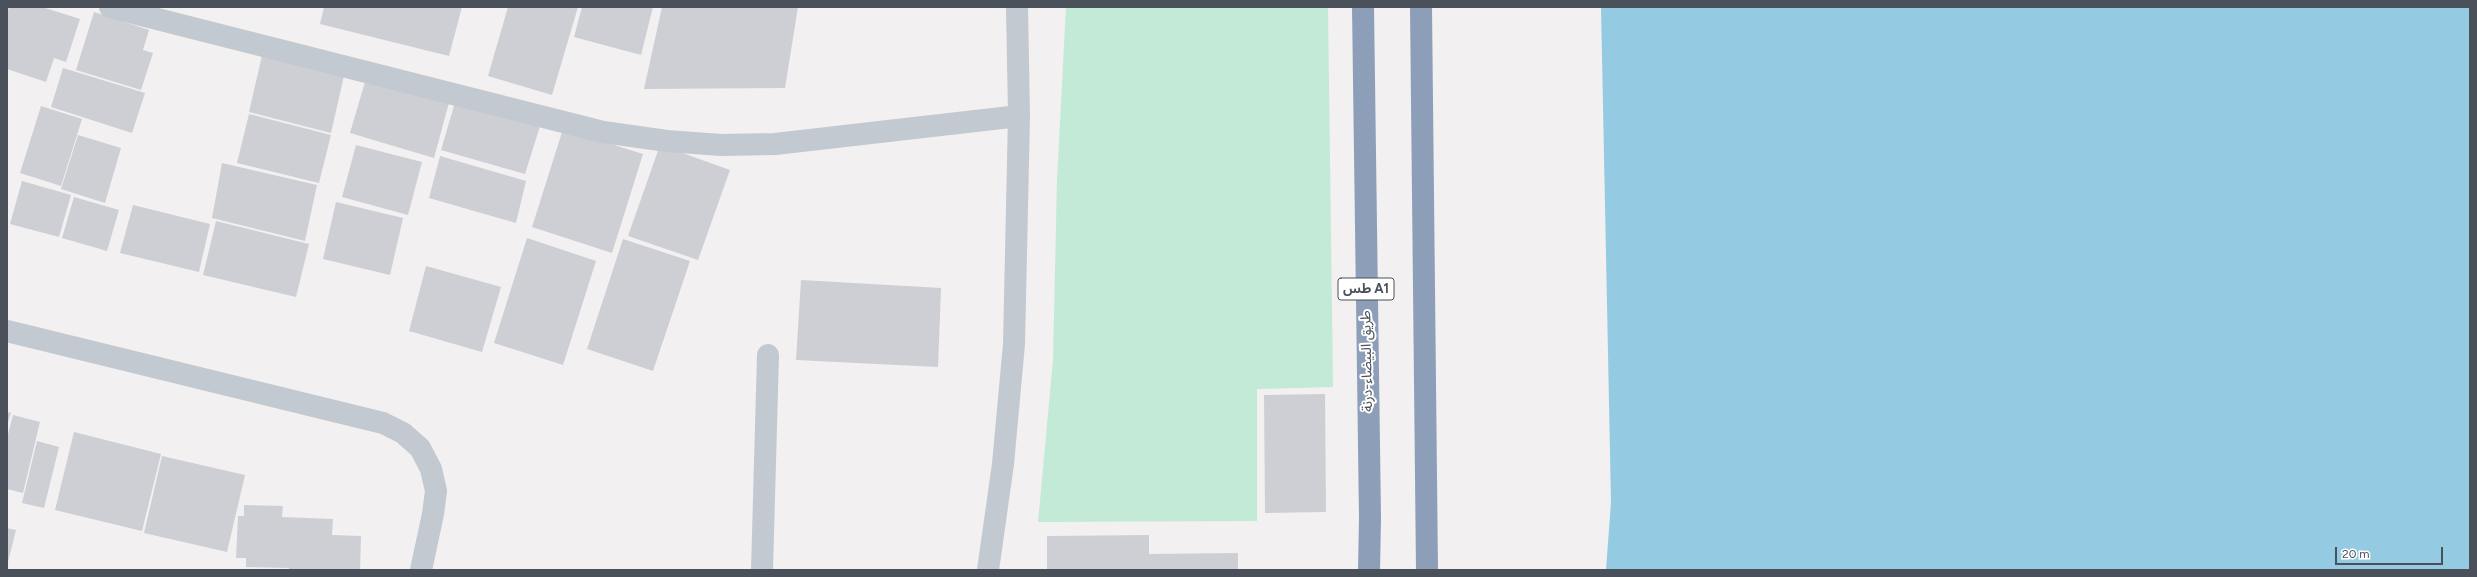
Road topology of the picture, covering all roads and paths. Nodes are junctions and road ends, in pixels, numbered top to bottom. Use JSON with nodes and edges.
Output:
{"nodes":[{"id":1,"x":110,"y":7,"type":"edge"},
{"id":2,"x":1017,"y":7,"type":"edge"},
{"id":3,"x":1363,"y":7,"type":"edge"},
{"id":4,"x":1421,"y":7,"type":"edge"},
{"id":5,"x":1019,"y":116,"type":"junction"},
{"id":6,"x":7,"y":331,"type":"edge"},
{"id":7,"x":768,"y":355,"type":"dead end"},
{"id":8,"x":421,"y":570,"type":"edge"},
{"id":9,"x":762,"y":570,"type":"edge"},
{"id":10,"x":988,"y":570,"type":"edge"},
{"id":11,"x":1369,"y":570,"type":"edge"},
{"id":12,"x":1427,"y":570,"type":"edge"}],
"edges":[{"from":1,"to":5,"type":"street"},
{"from":2,"to":5,"type":"street"},
{"from":3,"to":11,"type":"highway","name":"طريق البيضاء-درنة","number":"طس A1"},
{"from":4,"to":12,"type":"highway"},
{"from":5,"to":10,"type":"street"},
{"from":6,"to":8,"type":"street"},
{"from":7,"to":9,"type":"street"}]}
